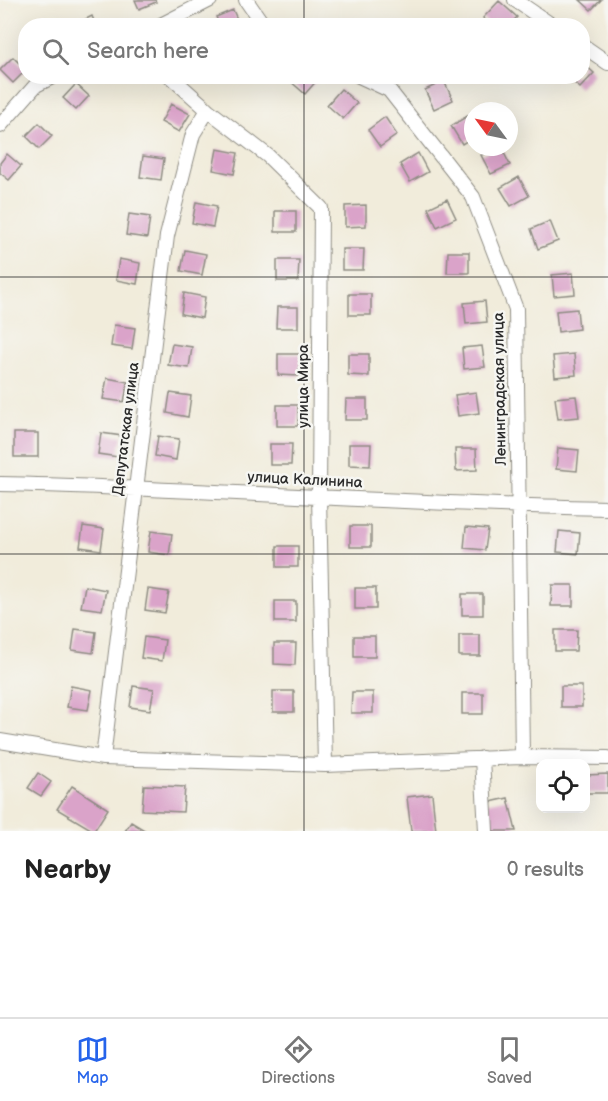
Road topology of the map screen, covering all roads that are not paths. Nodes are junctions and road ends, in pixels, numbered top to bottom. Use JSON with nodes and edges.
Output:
{"nodes":[{"id":1,"x":210,"y":0,"type":"edge"},
{"id":2,"x":246,"y":0,"type":"edge"},
{"id":3,"x":515,"y":0,"type":"edge"},
{"id":4,"x":175,"y":18,"type":"edge"},
{"id":5,"x":258,"y":18,"type":"edge"},
{"id":6,"x":541,"y":18,"type":"edge"},
{"id":7,"x":590,"y":51,"type":"edge"},
{"id":8,"x":608,"y":63,"type":"edge"},
{"id":9,"x":38,"y":84,"type":"edge"},
{"id":10,"x":179,"y":84,"type":"edge"},
{"id":11,"x":376,"y":84,"type":"edge"},
{"id":12,"x":208,"y":110,"type":"junction"},
{"id":13,"x":0,"y":126,"type":"edge"},
{"id":14,"x":0,"y":484,"type":"edge"},
{"id":15,"x":135,"y":487,"type":"junction"},
{"id":16,"x":319,"y":497,"type":"junction"},
{"id":17,"x":519,"y":507,"type":"junction"},
{"id":18,"x":608,"y":508,"type":"edge"},
{"id":19,"x":0,"y":741,"type":"edge"},
{"id":20,"x":522,"y":757,"type":"junction"},
{"id":21,"x":482,"y":758,"type":"junction"},
{"id":22,"x":608,"y":758,"type":"edge"},
{"id":23,"x":103,"y":759,"type":"junction"},
{"id":24,"x":325,"y":765,"type":"junction"},
{"id":25,"x":486,"y":831,"type":"edge"}],
"edges":[{"from":1,"to":4,"type":"street"},
{"from":2,"to":5,"type":"street"},
{"from":3,"to":6,"type":"street"},
{"from":7,"to":8,"type":"street"},
{"from":9,"to":13,"type":"street"},
{"from":10,"to":12,"type":"street","name":"улица Мира"},
{"from":11,"to":17,"type":"street","name":"Ленинградская улица"},
{"from":12,"to":15,"type":"street","name":"Депутатская улица"},
{"from":12,"to":16,"type":"street","name":"улица Мира"},
{"from":14,"to":15,"type":"street","name":"улица Калинина"},
{"from":15,"to":16,"type":"street","name":"улица Калинина"},
{"from":15,"to":23,"type":"street","name":"Депутатская улица"},
{"from":16,"to":17,"type":"street","name":"улица Калинина"},
{"from":16,"to":24,"type":"street","name":"улица Мира"},
{"from":17,"to":18,"type":"street","name":"улица Калинина"},
{"from":17,"to":20,"type":"street","name":"Ленинградская улица"},
{"from":19,"to":23,"type":"street"},
{"from":20,"to":21,"type":"street"},
{"from":20,"to":22,"type":"street"},
{"from":21,"to":24,"type":"street"},
{"from":21,"to":25,"type":"street"},
{"from":23,"to":24,"type":"street"}]}
